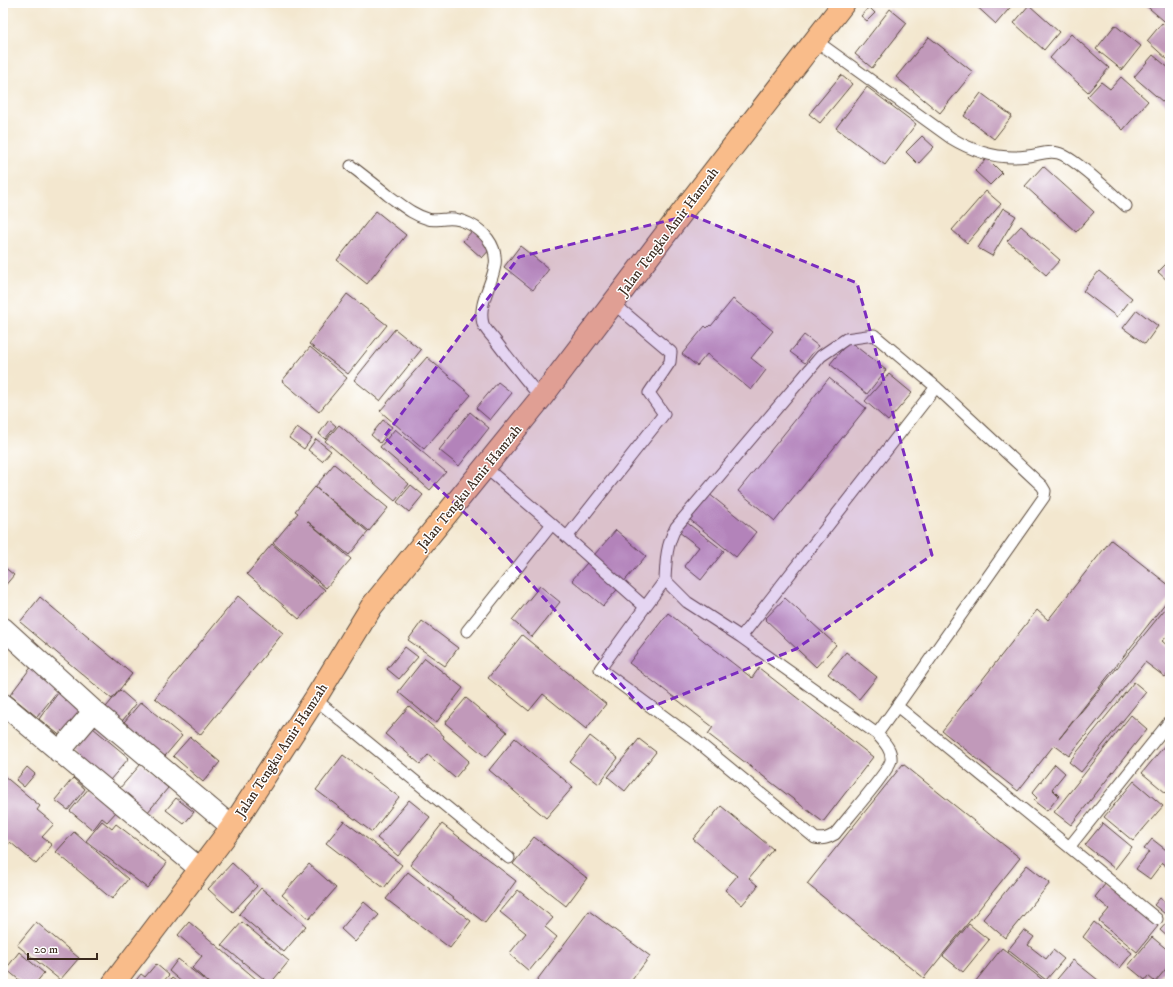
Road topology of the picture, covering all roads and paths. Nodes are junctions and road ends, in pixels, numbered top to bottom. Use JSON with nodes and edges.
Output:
{"nodes":[{"id":1,"x":844,"y":3,"type":"edge"},
{"id":2,"x":815,"y":40,"type":"junction"},
{"id":3,"x":351,"y":166,"type":"dead end"},
{"id":4,"x":1126,"y":206,"type":"dead end"},
{"id":5,"x":613,"y":303,"type":"junction"},
{"id":6,"x":936,"y":387,"type":"junction"},
{"id":7,"x":542,"y":398,"type":"junction"},
{"id":8,"x":486,"y":468,"type":"junction"},
{"id":9,"x":552,"y":524,"type":"junction"},
{"id":10,"x":567,"y":537,"type":"junction"},
{"id":11,"x":665,"y":580,"type":"junction"},
{"id":12,"x":645,"y":607,"type":"junction"},
{"id":13,"x":3,"y":628,"type":"edge"},
{"id":14,"x":467,"y":631,"type":"dead end"},
{"id":15,"x":741,"y":637,"type":"junction"},
{"id":16,"x":315,"y":699,"type":"junction"},
{"id":17,"x":3,"y":704,"type":"edge"},
{"id":18,"x":898,"y":706,"type":"junction"},
{"id":19,"x":94,"y":711,"type":"junction"},
{"id":20,"x":1170,"y":721,"type":"edge"},
{"id":21,"x":877,"y":734,"type":"junction"},
{"id":22,"x":59,"y":752,"type":"junction"},
{"id":23,"x":232,"y":827,"type":"junction"},
{"id":24,"x":1070,"y":846,"type":"junction"},
{"id":25,"x":509,"y":858,"type":"dead end"},
{"id":26,"x":200,"y":869,"type":"junction"},
{"id":27,"x":1157,"y":918,"type":"dead end"},
{"id":28,"x":113,"y":984,"type":"edge"}],
"edges":[{"from":1,"to":2,"type":"highway","name":"Jalan Tengku Amir Hamzah"},
{"from":2,"to":4,"type":"lane"},
{"from":2,"to":5,"type":"highway","name":"Jalan Tengku Amir Hamzah"},
{"from":3,"to":7,"type":"lane"},
{"from":5,"to":7,"type":"highway","name":"Jalan Tengku Amir Hamzah"},
{"from":5,"to":10,"type":"lane"},
{"from":6,"to":11,"type":"lane"},
{"from":6,"to":15,"type":"lane"},
{"from":6,"to":18,"type":"lane"},
{"from":7,"to":8,"type":"highway","name":"Jalan Tengku Amir Hamzah"},
{"from":8,"to":9,"type":"lane"},
{"from":8,"to":16,"type":"highway","name":"Jalan Tengku Amir Hamzah"},
{"from":9,"to":10,"type":"lane"},
{"from":9,"to":14,"type":"lane"},
{"from":10,"to":12,"type":"lane"},
{"from":11,"to":12,"type":"lane"},
{"from":11,"to":15,"type":"lane"},
{"from":12,"to":21,"type":"lane"},
{"from":13,"to":19,"type":"street"},
{"from":15,"to":21,"type":"lane"},
{"from":16,"to":23,"type":"highway","name":"Jalan Tengku Amir Hamzah"},
{"from":16,"to":25,"type":"lane"},
{"from":17,"to":22,"type":"street"},
{"from":18,"to":21,"type":"lane"},
{"from":18,"to":24,"type":"lane"},
{"from":19,"to":22,"type":"street"},
{"from":19,"to":23,"type":"street"},
{"from":20,"to":24,"type":"lane"},
{"from":22,"to":26,"type":"street"},
{"from":23,"to":26,"type":"highway","name":"Jalan Tengku Amir Hamzah"},
{"from":24,"to":27,"type":"lane"},
{"from":26,"to":28,"type":"highway","name":"Jalan Tengku Amir Hamzah"}]}
